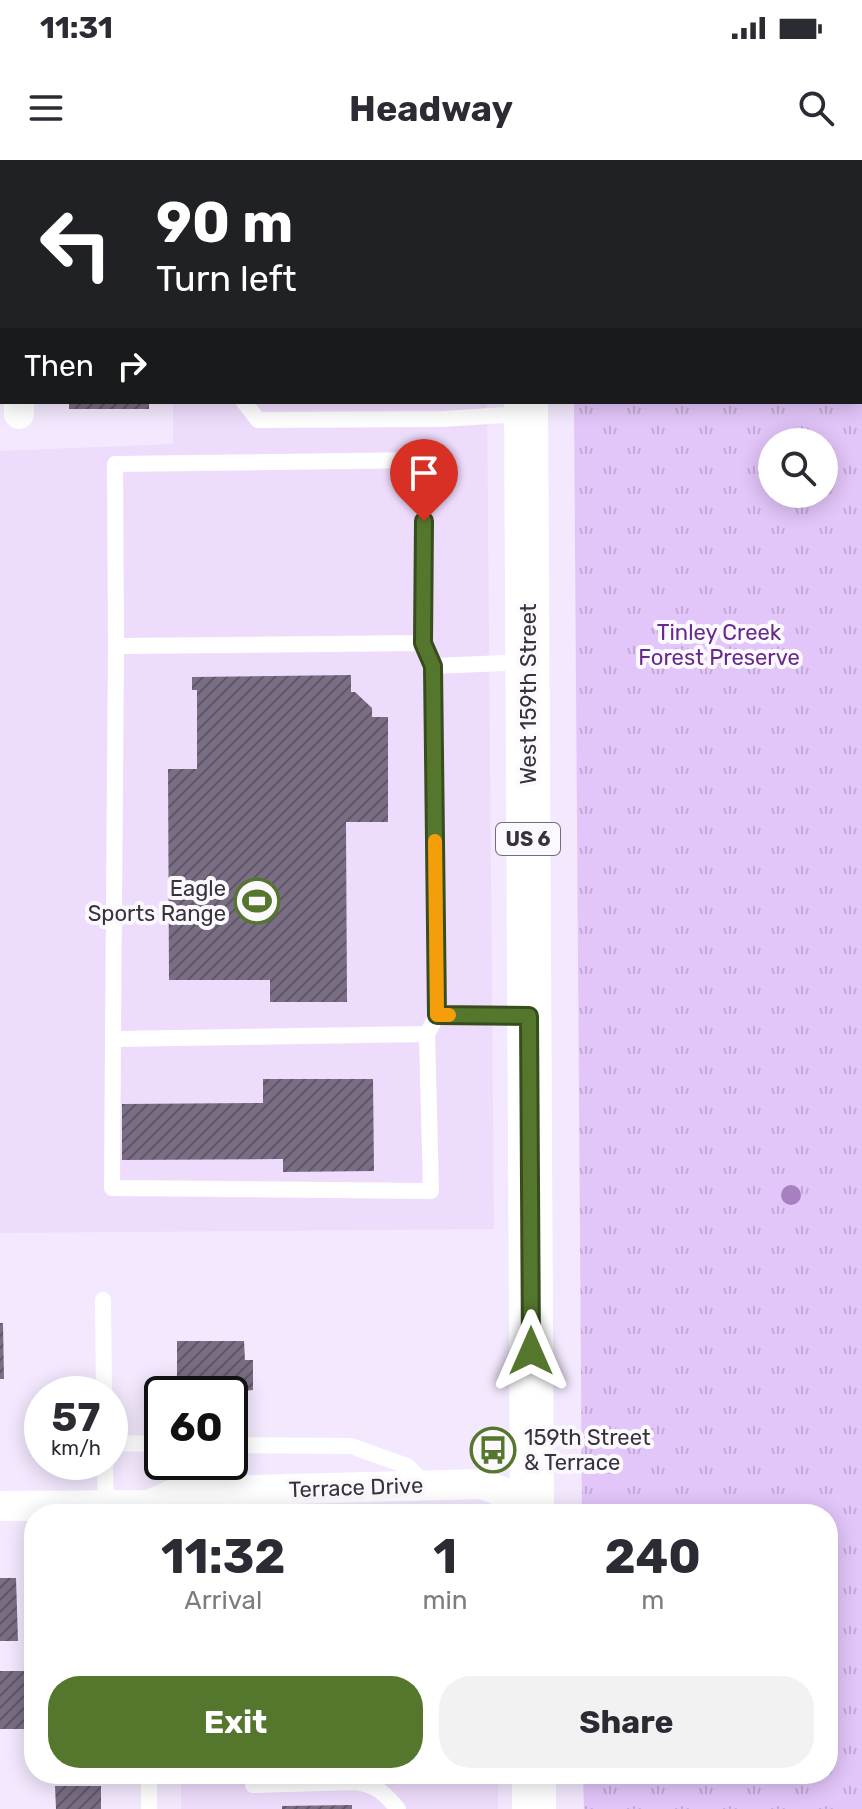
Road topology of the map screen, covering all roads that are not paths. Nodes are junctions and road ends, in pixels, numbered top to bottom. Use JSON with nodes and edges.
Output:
{"nodes":[{"id":1,"x":246,"y":404,"type":"edge"},
{"id":2,"x":526,"y":408,"type":"edge"},
{"id":3,"x":440,"y":410,"type":"edge"},
{"id":4,"x":423,"y":643,"type":"junction"},
{"id":5,"x":116,"y":646,"type":"junction"},
{"id":6,"x":527,"y":662,"type":"junction"},
{"id":7,"x":433,"y":666,"type":"junction"},
{"id":8,"x":437,"y":1015,"type":"junction"},
{"id":9,"x":529,"y":1016,"type":"junction"},
{"id":10,"x":427,"y":1034,"type":"junction"},
{"id":11,"x":113,"y":1039,"type":"junction"},
{"id":12,"x":103,"y":1300,"type":"dead end"},
{"id":13,"x":104,"y":1376,"type":"edge"},
{"id":14,"x":248,"y":1445,"type":"edge"},
{"id":15,"x":105,"y":1480,"type":"edge"},
{"id":16,"x":425,"y":1484,"type":"junction"},
{"id":17,"x":106,"y":1504,"type":"edge"},
{"id":18,"x":163,"y":1504,"type":"edge"},
{"id":19,"x":514,"y":1504,"type":"edge"},
{"id":20,"x":523,"y":1504,"type":"edge"},
{"id":21,"x":0,"y":1506,"type":"edge"},
{"id":22,"x":24,"y":1506,"type":"edge"},
{"id":23,"x":149,"y":1784,"type":"edge"},
{"id":24,"x":287,"y":1784,"type":"edge"},
{"id":25,"x":370,"y":1784,"type":"edge"},
{"id":26,"x":534,"y":1784,"type":"edge"},
{"id":27,"x":253,"y":1785,"type":"dead end"},
{"id":28,"x":149,"y":1809,"type":"edge"},
{"id":29,"x":398,"y":1809,"type":"edge"},
{"id":30,"x":534,"y":1809,"type":"edge"}],
"edges":[{"from":1,"to":3,"type":"lane"},
{"from":2,"to":3,"type":"lane"},
{"from":2,"to":6,"type":"main road","name":"West 159th Street","number":"US 6"},
{"from":4,"to":5,"type":"lane"},
{"from":4,"to":5,"type":"lane"},
{"from":4,"to":7,"type":"lane"},
{"from":5,"to":11,"type":"lane"},
{"from":6,"to":7,"type":"lane"},
{"from":6,"to":9,"type":"main road","name":"West 159th Street","number":"US 6"},
{"from":7,"to":8,"type":"lane"},
{"from":8,"to":9,"type":"lane"},
{"from":8,"to":10,"type":"lane"},
{"from":9,"to":20,"type":"main road","name":"West 159th Street","number":"US 6"},
{"from":10,"to":11,"type":"lane"},
{"from":10,"to":11,"type":"lane"},
{"from":12,"to":13,"type":"lane"},
{"from":14,"to":16,"type":"lane"},
{"from":15,"to":17,"type":"lane"},
{"from":16,"to":18,"type":"street","name":"Terrace Drive"},
{"from":16,"to":19,"type":"street","name":"Terrace Drive"},
{"from":21,"to":22,"type":"street","name":"Terrace Drive"},
{"from":23,"to":28,"type":"lane"},
{"from":24,"to":27,"type":"lane"},
{"from":25,"to":29,"type":"lane"},
{"from":26,"to":30,"type":"main road"}]}
